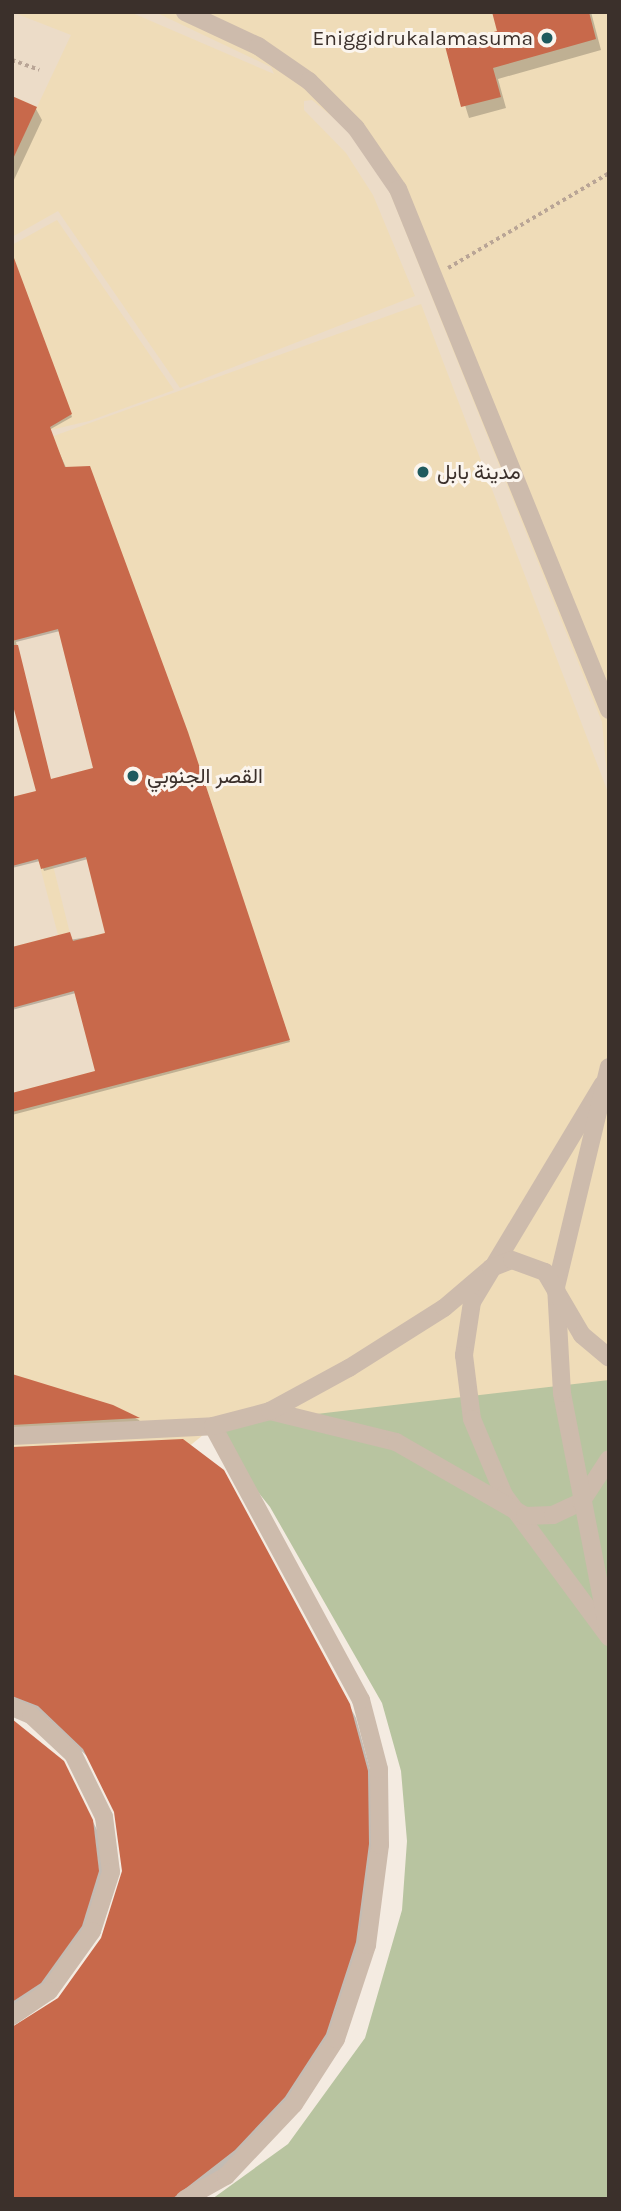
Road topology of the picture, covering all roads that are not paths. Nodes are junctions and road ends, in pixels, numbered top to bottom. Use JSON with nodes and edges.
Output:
{"nodes":[{"id":1,"x":185,"y":12,"type":"edge"},
{"id":2,"x":609,"y":710,"type":"edge"},
{"id":3,"x":606,"y":1076,"type":"edge"},
{"id":4,"x":491,"y":1268,"type":"junction"},
{"id":5,"x":556,"y":1287,"type":"junction"},
{"id":6,"x":609,"y":1358,"type":"edge"},
{"id":7,"x":270,"y":1411,"type":"junction"},
{"id":8,"x":214,"y":1426,"type":"junction"},
{"id":9,"x":12,"y":1436,"type":"edge"},
{"id":10,"x":609,"y":1459,"type":"edge"},
{"id":11,"x":581,"y":1502,"type":"junction"},
{"id":12,"x":514,"y":1514,"type":"junction"},
{"id":13,"x":609,"y":1636,"type":"edge"},
{"id":14,"x":12,"y":1707,"type":"edge"},
{"id":15,"x":12,"y":2016,"type":"edge"},
{"id":16,"x":184,"y":2199,"type":"edge"}],
"edges":[{"from":1,"to":2,"type":"street"},
{"from":3,"to":4,"type":"street"},
{"from":3,"to":5,"type":"street"},
{"from":4,"to":5,"type":"street"},
{"from":4,"to":7,"type":"street"},
{"from":4,"to":12,"type":"street"},
{"from":5,"to":6,"type":"street"},
{"from":5,"to":11,"type":"street"},
{"from":7,"to":8,"type":"street"},
{"from":7,"to":12,"type":"street"},
{"from":8,"to":9,"type":"street"},
{"from":8,"to":16,"type":"street"},
{"from":10,"to":11,"type":"street"},
{"from":11,"to":12,"type":"street"},
{"from":11,"to":13,"type":"street"},
{"from":12,"to":13,"type":"street"},
{"from":14,"to":15,"type":"street"}]}
